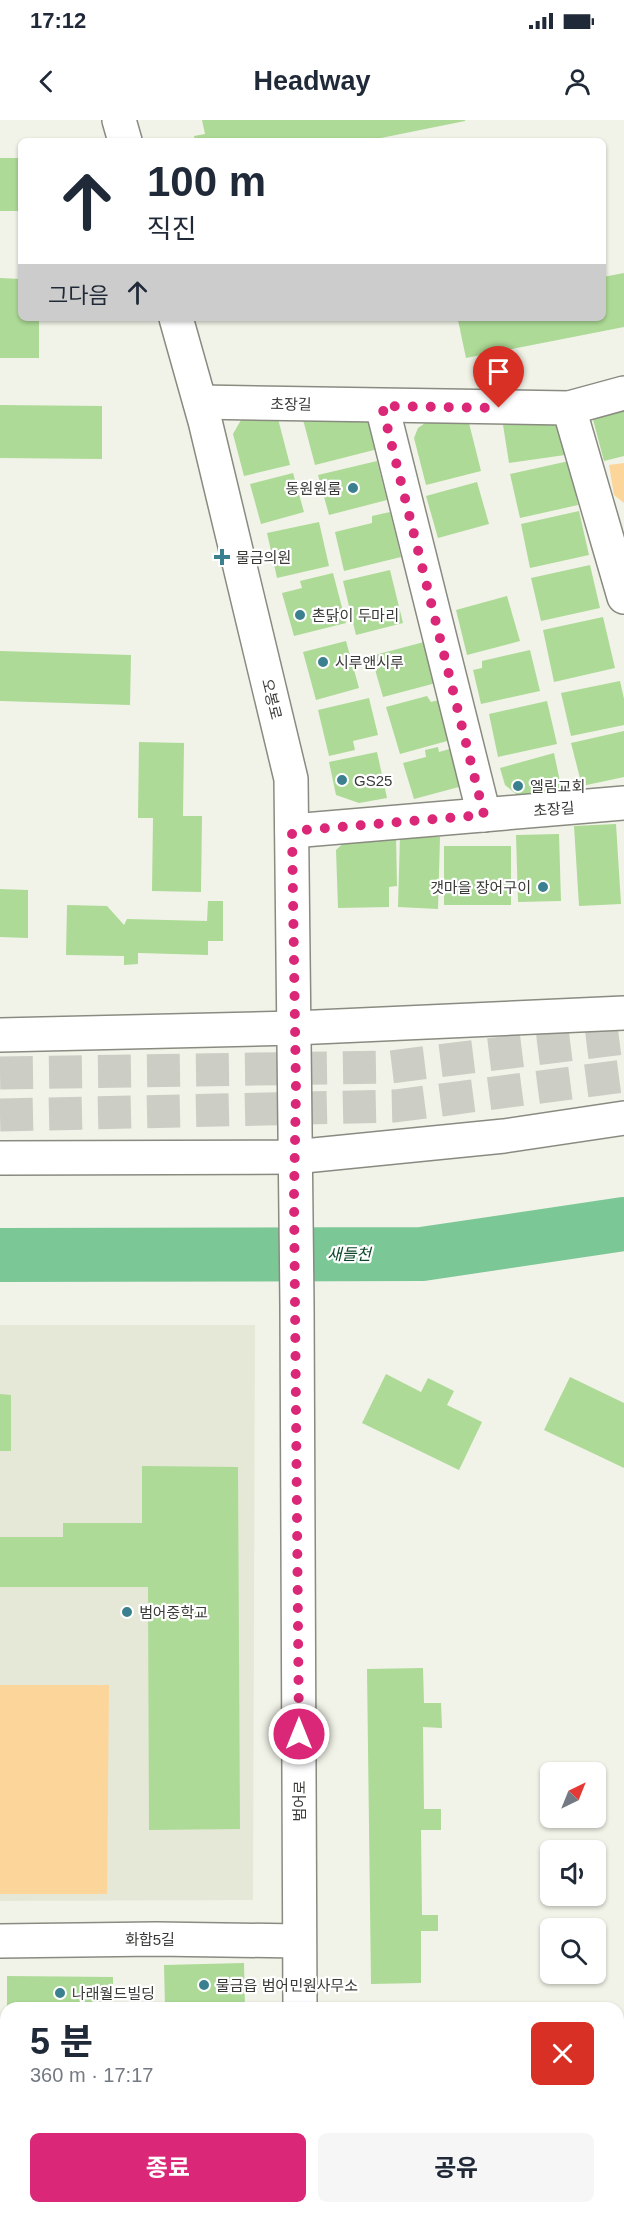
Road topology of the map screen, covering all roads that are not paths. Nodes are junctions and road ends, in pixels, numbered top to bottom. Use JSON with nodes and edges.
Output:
{"nodes":[{"id":1,"x":120,"y":120,"type":"edge"},
{"id":2,"x":124,"y":138,"type":"edge"},
{"id":3,"x":177,"y":321,"type":"edge"},
{"id":4,"x":624,"y":393,"type":"edge"},
{"id":5,"x":200,"y":402,"type":"junction"},
{"id":6,"x":382,"y":406,"type":"junction"},
{"id":7,"x":569,"y":408,"type":"junction"},
{"id":8,"x":618,"y":556,"type":"edge"},
{"id":9,"x":624,"y":597,"type":"edge"},
{"id":10,"x":624,"y":803,"type":"edge"},
{"id":11,"x":484,"y":815,"type":"junction"},
{"id":12,"x":292,"y":831,"type":"junction"},
{"id":13,"x":624,"y":1013,"type":"edge"},
{"id":14,"x":294,"y":1028,"type":"junction"},
{"id":15,"x":0,"y":1035,"type":"edge"},
{"id":16,"x":624,"y":1118,"type":"edge"},
{"id":17,"x":294,"y":1157,"type":"junction"},
{"id":18,"x":0,"y":1158,"type":"edge"},
{"id":19,"x":0,"y":1941,"type":"edge"},
{"id":20,"x":299,"y":1941,"type":"junction"},
{"id":21,"x":300,"y":2002,"type":"edge"}],
"edges":[{"from":1,"to":2,"type":"street"},
{"from":3,"to":5,"type":"street","name":"오봉로"},
{"from":4,"to":7,"type":"street","name":"초장길"},
{"from":5,"to":6,"type":"street","name":"초장길"},
{"from":5,"to":12,"type":"street","name":"오봉로"},
{"from":6,"to":7,"type":"street","name":"초장길"},
{"from":6,"to":11,"type":"street"},
{"from":7,"to":8,"type":"street"},
{"from":8,"to":9,"type":"street"},
{"from":10,"to":11,"type":"street","name":"초장길"},
{"from":11,"to":12,"type":"street","name":"초장길"},
{"from":12,"to":14,"type":"street","name":"오봉로"},
{"from":13,"to":14,"type":"street"},
{"from":14,"to":15,"type":"street"},
{"from":14,"to":17,"type":"street","name":"오봉로"},
{"from":16,"to":17,"type":"street"},
{"from":17,"to":18,"type":"street"},
{"from":17,"to":20,"type":"street","name":"범어로"},
{"from":19,"to":20,"type":"street","name":"화합5길"},
{"from":20,"to":21,"type":"street","name":"범어로"}]}
